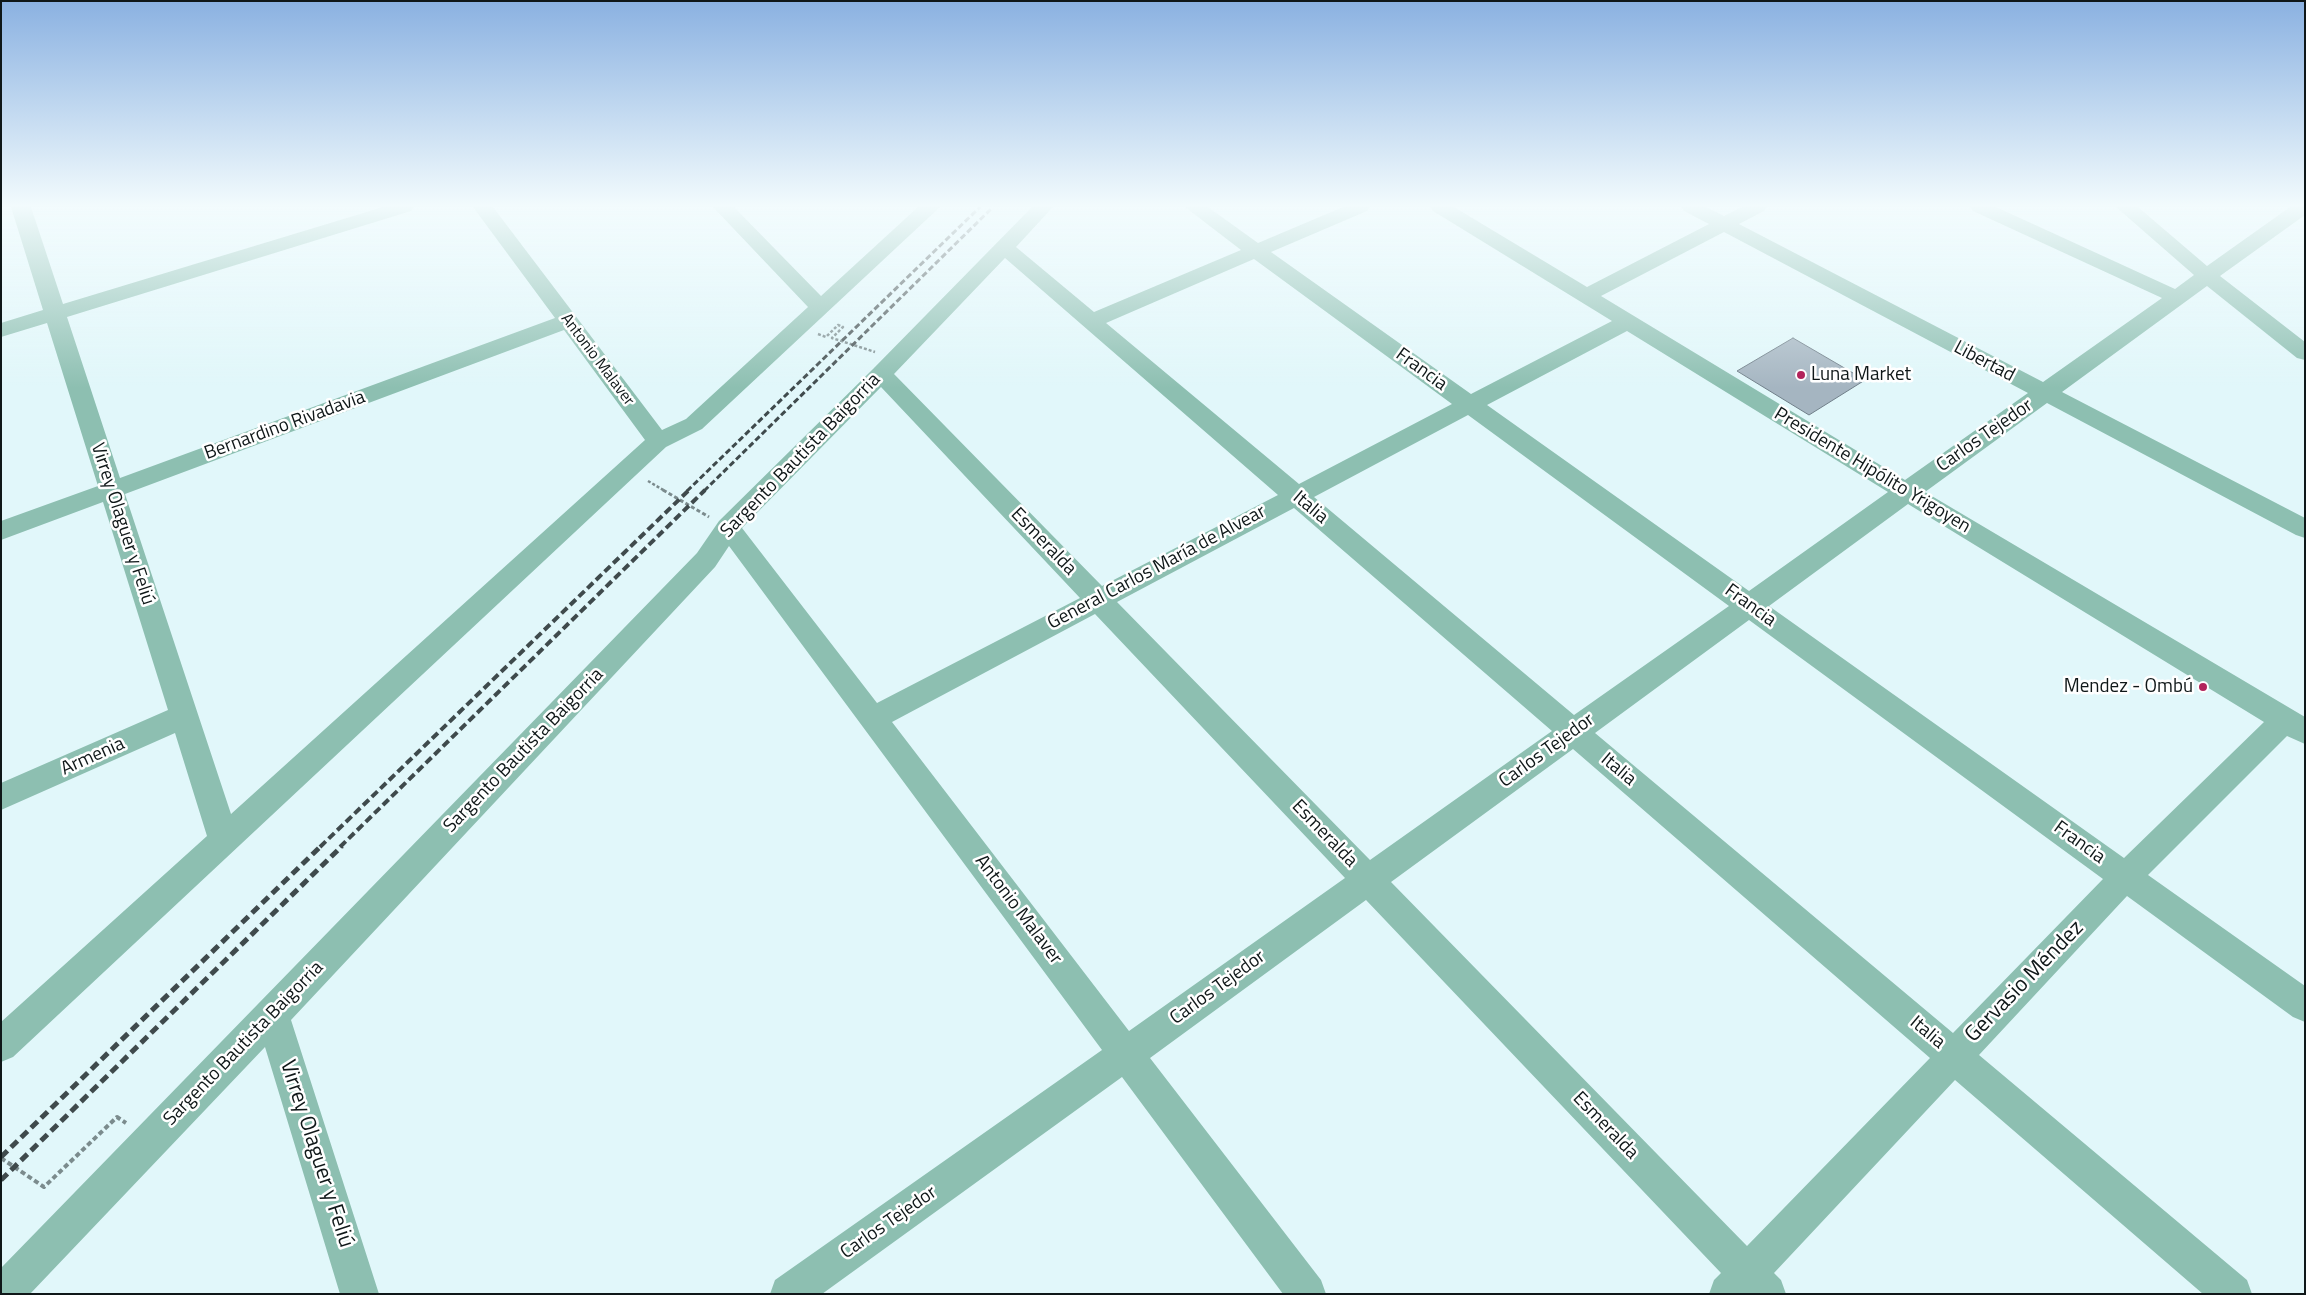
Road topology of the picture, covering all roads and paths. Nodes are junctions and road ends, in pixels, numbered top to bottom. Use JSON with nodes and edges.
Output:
{"nodes":[{"id":1,"x":40,"y":267,"type":"edge"},
{"id":2,"x":204,"y":267,"type":"edge"},
{"id":3,"x":528,"y":267,"type":"edge"},
{"id":4,"x":782,"y":267,"type":"edge"},
{"id":5,"x":865,"y":267,"type":"edge"},
{"id":6,"x":982,"y":267,"type":"edge"},
{"id":7,"x":1028,"y":267,"type":"edge"},
{"id":8,"x":1217,"y":267,"type":"edge"},
{"id":9,"x":1279,"y":267,"type":"edge"},
{"id":10,"x":1539,"y":267,"type":"edge"},
{"id":11,"x":1641,"y":267,"type":"edge"},
{"id":12,"x":1804,"y":267,"type":"edge"},
{"id":13,"x":2111,"y":267,"type":"edge"},
{"id":14,"x":2197,"y":267,"type":"edge"},
{"id":15,"x":2222,"y":267,"type":"edge"},
{"id":16,"x":2208,"y":277,"type":"junction"},
{"id":17,"x":1586,"y":296,"type":"junction"},
{"id":18,"x":2178,"y":298,"type":"junction"},
{"id":19,"x":821,"y":308,"type":"junction"},
{"id":20,"x":54,"y":313,"type":"junction"},
{"id":21,"x":568,"y":321,"type":"junction"},
{"id":22,"x":1092,"y":321,"type":"junction"},
{"id":23,"x":1627,"y":322,"type":"junction"},
{"id":24,"x":799,"y":328,"type":"junction"},
{"id":25,"x":1,"y":330,"type":"edge"},
{"id":26,"x":2305,"y":352,"type":"edge"},
{"id":27,"x":881,"y":360,"type":"junction"},
{"id":28,"x":2044,"y":394,"type":"junction"},
{"id":29,"x":1468,"y":404,"type":"junction"},
{"id":30,"x":658,"y":441,"type":"junction"},
{"id":31,"x":628,"y":469,"type":"junction"},
{"id":32,"x":111,"y":490,"type":"junction"},
{"id":33,"x":1906,"y":492,"type":"junction"},
{"id":34,"x":1295,"y":496,"type":"junction"},
{"id":35,"x":738,"y":517,"type":"junction"},
{"id":36,"x":2305,"y":529,"type":"edge"},
{"id":37,"x":1,"y":531,"type":"edge"},
{"id":38,"x":1098,"y":600,"type":"junction"},
{"id":39,"x":1749,"y":606,"type":"junction"},
{"id":40,"x":184,"y":716,"type":"junction"},
{"id":41,"x":874,"y":718,"type":"junction"},
{"id":42,"x":2295,"y":726,"type":"edge"},
{"id":43,"x":1574,"y":732,"type":"junction"},
{"id":44,"x":1,"y":797,"type":"edge"},
{"id":45,"x":224,"y":842,"type":"junction"},
{"id":46,"x":2125,"y":877,"type":"junction"},
{"id":47,"x":1368,"y":880,"type":"junction"},
{"id":48,"x":2305,"y":1006,"type":"edge"},
{"id":49,"x":272,"y":1015,"type":"junction"},
{"id":50,"x":1,"y":1045,"type":"edge"},
{"id":51,"x":1126,"y":1054,"type":"junction"},
{"id":52,"x":1954,"y":1056,"type":"junction"},
{"id":53,"x":152,"y":1140,"type":"junction"},
{"id":54,"x":1,"y":1158,"type":"edge"},
{"id":55,"x":1748,"y":1287,"type":"edge"},
{"id":56,"x":3,"y":1294,"type":"edge"},
{"id":57,"x":360,"y":1294,"type":"edge"},
{"id":58,"x":790,"y":1294,"type":"edge"},
{"id":59,"x":1306,"y":1294,"type":"edge"},
{"id":60,"x":2233,"y":1294,"type":"edge"}],
"edges":[{"from":1,"to":20,"type":"street","name":"Virrey Olaguer y Feliú"},
{"from":2,"to":20,"type":"street"},
{"from":3,"to":21,"type":"street","name":"Antonio Malaver"},
{"from":4,"to":19,"type":"street"},
{"from":5,"to":19,"type":"street"},
{"from":6,"to":27,"type":"street","name":"Sargento Bautista Baigorria"},
{"from":7,"to":22,"type":"street","name":"Italia"},
{"from":8,"to":22,"type":"street"},
{"from":9,"to":29,"type":"street","name":"Francia"},
{"from":10,"to":17,"type":"street","name":"Presidente Hipólito Yrigoyen"},
{"from":11,"to":17,"type":"street"},
{"from":12,"to":28,"type":"street","name":"Libertad"},
{"from":13,"to":18,"type":"street"},
{"from":14,"to":16,"type":"street"},
{"from":15,"to":16,"type":"street","name":"Carlos Tejedor"},
{"from":16,"to":18,"type":"street","name":"Carlos Tejedor"},
{"from":16,"to":26,"type":"street"},
{"from":17,"to":23,"type":"street","name":"Presidente Hipólito Yrigoyen"},
{"from":18,"to":28,"type":"street","name":"Carlos Tejedor"},
{"from":19,"to":24,"type":"street"},
{"from":20,"to":25,"type":"street"},
{"from":20,"to":32,"type":"street","name":"Virrey Olaguer y Feliú"},
{"from":21,"to":30,"type":"street","name":"Antonio Malaver"},
{"from":21,"to":32,"type":"street","name":"Bernardino Rivadavia"},
{"from":22,"to":34,"type":"street","name":"Italia"},
{"from":23,"to":29,"type":"street","name":"General Carlos María de Alvear"},
{"from":23,"to":33,"type":"street","name":"Presidente Hipólito Yrigoyen"},
{"from":24,"to":27,"type":"path"},
{"from":24,"to":30,"type":"street"},
{"from":27,"to":35,"type":"street","name":"Sargento Bautista Baigorria"},
{"from":27,"to":38,"type":"street","name":"Esmeralda"},
{"from":28,"to":33,"type":"street","name":"Carlos Tejedor"},
{"from":28,"to":36,"type":"street","name":"Libertad"},
{"from":29,"to":34,"type":"street","name":"General Carlos María de Alvear"},
{"from":29,"to":39,"type":"street","name":"Francia"},
{"from":30,"to":31,"type":"street"},
{"from":31,"to":35,"type":"path"},
{"from":31,"to":45,"type":"street"},
{"from":32,"to":37,"type":"street","name":"Bernardino Rivadavia"},
{"from":32,"to":40,"type":"street","name":"Virrey Olaguer y Feliú"},
{"from":33,"to":39,"type":"street","name":"Carlos Tejedor"},
{"from":33,"to":42,"type":"street","name":"Presidente Hipólito Yrigoyen"},
{"from":34,"to":38,"type":"street","name":"General Carlos María de Alvear"},
{"from":34,"to":43,"type":"street","name":"Italia"},
{"from":35,"to":41,"type":"street","name":"Antonio Malaver"},
{"from":35,"to":49,"type":"street","name":"Sargento Bautista Baigorria"},
{"from":38,"to":41,"type":"street","name":"General Carlos María de Alvear"},
{"from":38,"to":47,"type":"street","name":"Esmeralda"},
{"from":39,"to":43,"type":"street","name":"Carlos Tejedor"},
{"from":39,"to":46,"type":"street","name":"Francia"},
{"from":40,"to":44,"type":"street","name":"Armenia"},
{"from":40,"to":45,"type":"street","name":"Virrey Olaguer y Feliú"},
{"from":41,"to":51,"type":"street","name":"Antonio Malaver"},
{"from":42,"to":46,"type":"street","name":"Gervasio Méndez"},
{"from":43,"to":47,"type":"street","name":"Carlos Tejedor"},
{"from":43,"to":52,"type":"street","name":"Italia"},
{"from":45,"to":50,"type":"street"},
{"from":46,"to":48,"type":"street","name":"Francia"},
{"from":46,"to":52,"type":"street","name":"Gervasio Méndez"},
{"from":47,"to":51,"type":"street","name":"Carlos Tejedor"},
{"from":47,"to":55,"type":"street","name":"Esmeralda"},
{"from":49,"to":53,"type":"street","name":"Sargento Bautista Baigorria"},
{"from":49,"to":57,"type":"street","name":"Virrey Olaguer y Feliú"},
{"from":51,"to":58,"type":"street","name":"Carlos Tejedor"},
{"from":51,"to":59,"type":"street","name":"Antonio Malaver"},
{"from":52,"to":55,"type":"street","name":"Gervasio Méndez"},
{"from":52,"to":60,"type":"street","name":"Italia"},
{"from":53,"to":54,"type":"path"},
{"from":53,"to":56,"type":"street","name":"Sargento Bautista Baigorria"}]}
